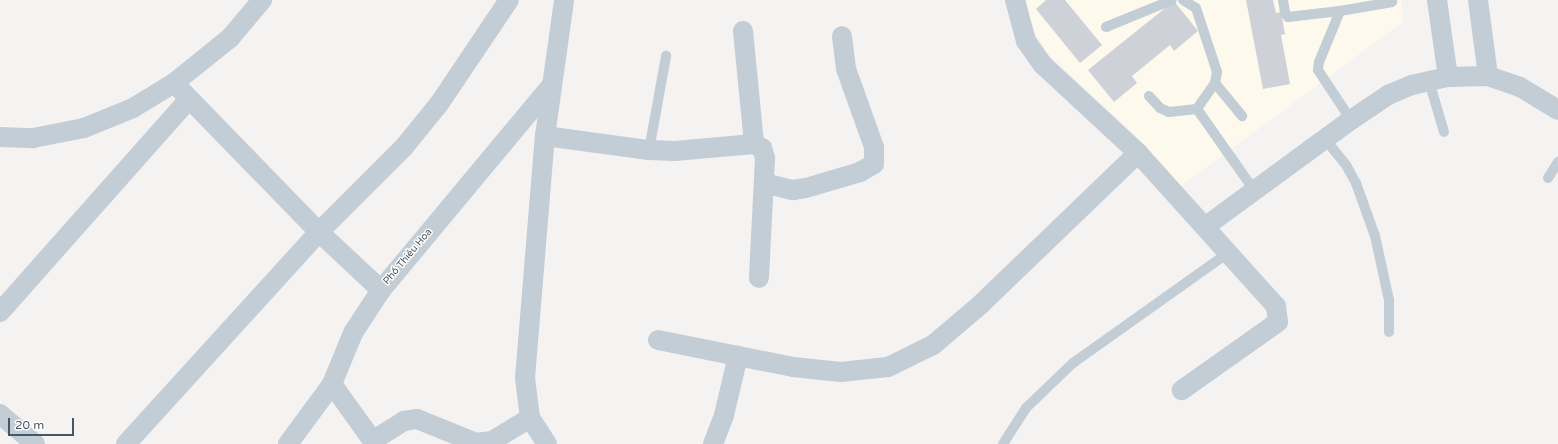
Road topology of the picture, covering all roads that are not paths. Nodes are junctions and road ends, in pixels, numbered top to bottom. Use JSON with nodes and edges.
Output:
{"nodes":[{"id":1,"x":262,"y":0,"type":"edge"},
{"id":2,"x":509,"y":0,"type":"edge"},
{"id":3,"x":564,"y":0,"type":"edge"},
{"id":4,"x":1015,"y":0,"type":"edge"},
{"id":5,"x":1172,"y":0,"type":"edge"},
{"id":6,"x":1183,"y":0,"type":"edge"},
{"id":7,"x":1283,"y":0,"type":"edge"},
{"id":8,"x":1437,"y":0,"type":"edge"},
{"id":9,"x":1478,"y":0,"type":"edge"},
{"id":10,"x":1392,"y":2,"type":"dead end"},
{"id":11,"x":1340,"y":11,"type":"junction"},
{"id":12,"x":1106,"y":27,"type":"dead end"},
{"id":13,"x":743,"y":32,"type":"dead end"},
{"id":14,"x":842,"y":36,"type":"dead end"},
{"id":15,"x":666,"y":56,"type":"dead end"},
{"id":16,"x":1488,"y":76,"type":"junction"},
{"id":17,"x":1438,"y":79,"type":"junction"},
{"id":18,"x":174,"y":83,"type":"junction"},
{"id":19,"x":1215,"y":83,"type":"junction"},
{"id":20,"x":552,"y":85,"type":"junction"},
{"id":21,"x":1149,"y":96,"type":"dead end"},
{"id":22,"x":188,"y":100,"type":"junction"},
{"id":23,"x":1197,"y":109,"type":"junction"},
{"id":24,"x":1558,"y":110,"type":"edge"},
{"id":25,"x":1242,"y":116,"type":"dead end"},
{"id":26,"x":1351,"y":120,"type":"junction"},
{"id":27,"x":1444,"y":132,"type":"dead end"},
{"id":28,"x":545,"y":136,"type":"junction"},
{"id":29,"x":0,"y":137,"type":"edge"},
{"id":30,"x":1325,"y":140,"type":"junction"},
{"id":31,"x":754,"y":144,"type":"junction"},
{"id":32,"x":649,"y":150,"type":"junction"},
{"id":33,"x":1138,"y":153,"type":"junction"},
{"id":34,"x":1558,"y":162,"type":"edge"},
{"id":35,"x":1548,"y":178,"type":"dead end"},
{"id":36,"x":764,"y":183,"type":"junction"},
{"id":37,"x":1254,"y":190,"type":"junction"},
{"id":38,"x":1206,"y":226,"type":"junction"},
{"id":39,"x":319,"y":232,"type":"junction"},
{"id":40,"x":1230,"y":252,"type":"junction"},
{"id":41,"x":759,"y":278,"type":"dead end"},
{"id":42,"x":381,"y":290,"type":"junction"},
{"id":43,"x":0,"y":312,"type":"edge"},
{"id":44,"x":1389,"y":332,"type":"dead end"},
{"id":45,"x":658,"y":340,"type":"dead end"},
{"id":46,"x":738,"y":356,"type":"junction"},
{"id":47,"x":332,"y":384,"type":"junction"},
{"id":48,"x":1182,"y":390,"type":"dead end"},
{"id":49,"x":0,"y":414,"type":"edge"},
{"id":50,"x":530,"y":418,"type":"junction"},
{"id":51,"x":374,"y":442,"type":"edge"},
{"id":52,"x":35,"y":444,"type":"edge"},
{"id":53,"x":126,"y":444,"type":"edge"},
{"id":54,"x":288,"y":444,"type":"edge"},
{"id":55,"x":547,"y":444,"type":"edge"},
{"id":56,"x":713,"y":444,"type":"edge"},
{"id":57,"x":1003,"y":444,"type":"edge"}],
"edges":[{"from":1,"to":18,"type":"street"},
{"from":2,"to":39,"type":"street"},
{"from":3,"to":20,"type":"street"},
{"from":4,"to":33,"type":"street"},
{"from":5,"to":12,"type":"lane"},
{"from":6,"to":19,"type":"lane"},
{"from":7,"to":11,"type":"lane"},
{"from":8,"to":17,"type":"street"},
{"from":9,"to":16,"type":"street"},
{"from":10,"to":11,"type":"lane"},
{"from":11,"to":26,"type":"lane"},
{"from":13,"to":31,"type":"street"},
{"from":14,"to":36,"type":"street"},
{"from":15,"to":32,"type":"lane"},
{"from":16,"to":17,"type":"street"},
{"from":16,"to":24,"type":"street"},
{"from":17,"to":26,"type":"street"},
{"from":17,"to":27,"type":"lane"},
{"from":18,"to":22,"type":"street"},
{"from":18,"to":29,"type":"street"},
{"from":19,"to":23,"type":"lane"},
{"from":19,"to":25,"type":"lane"},
{"from":20,"to":28,"type":"street"},
{"from":20,"to":42,"type":"street","name":"Phố Thiều Hoa"},
{"from":21,"to":23,"type":"lane"},
{"from":22,"to":39,"type":"street"},
{"from":22,"to":43,"type":"street"},
{"from":23,"to":37,"type":"lane"},
{"from":26,"to":30,"type":"street"},
{"from":28,"to":32,"type":"street"},
{"from":28,"to":50,"type":"street"},
{"from":30,"to":37,"type":"street"},
{"from":30,"to":44,"type":"lane"},
{"from":31,"to":32,"type":"street"},
{"from":31,"to":36,"type":"street"},
{"from":33,"to":38,"type":"street"},
{"from":33,"to":46,"type":"street"},
{"from":34,"to":35,"type":"lane"},
{"from":36,"to":41,"type":"street"},
{"from":37,"to":38,"type":"street"},
{"from":38,"to":40,"type":"street"},
{"from":39,"to":42,"type":"street"},
{"from":39,"to":53,"type":"street"},
{"from":40,"to":48,"type":"street"},
{"from":40,"to":57,"type":"lane"},
{"from":42,"to":47,"type":"street","name":"Phố Thiều Hoa"},
{"from":45,"to":46,"type":"street"},
{"from":46,"to":56,"type":"street"},
{"from":47,"to":51,"type":"street"},
{"from":47,"to":54,"type":"street","name":"Phố Thiều Hoa"},
{"from":49,"to":52,"type":"street"},
{"from":50,"to":51,"type":"street"},
{"from":50,"to":55,"type":"street"}]}
